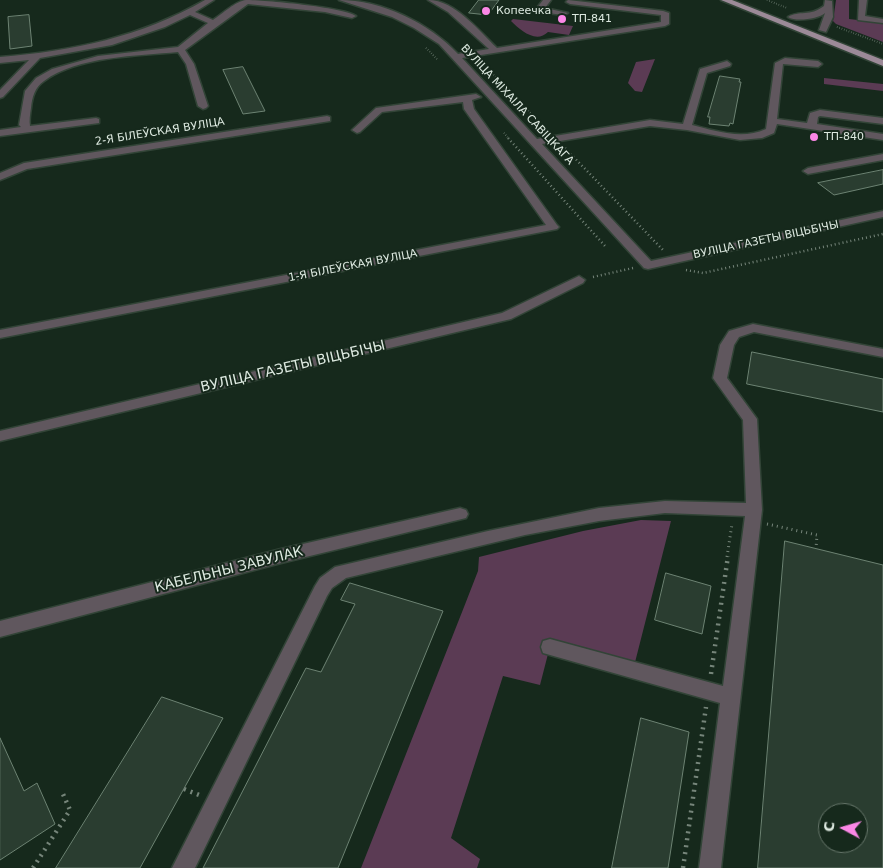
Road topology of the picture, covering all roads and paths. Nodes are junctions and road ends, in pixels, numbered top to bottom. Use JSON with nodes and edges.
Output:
{"nodes":[{"id":1,"x":210,"y":0,"type":"edge"},
{"id":2,"x":343,"y":0,"type":"edge"},
{"id":3,"x":432,"y":0,"type":"edge"},
{"id":4,"x":547,"y":0,"type":"edge"},
{"id":5,"x":572,"y":0,"type":"edge"},
{"id":6,"x":726,"y":0,"type":"edge"},
{"id":7,"x":747,"y":0,"type":"edge"},
{"id":8,"x":863,"y":0,"type":"edge"},
{"id":9,"x":828,"y":4,"type":"edge"},
{"id":10,"x":191,"y":12,"type":"junction"},
{"id":11,"x":564,"y":13,"type":"dead end"},
{"id":12,"x":818,"y":15,"type":"junction"},
{"id":13,"x":352,"y":16,"type":"dead end"},
{"id":14,"x":792,"y":17,"type":"junction"},
{"id":15,"x":883,"y":22,"type":"edge"},
{"id":16,"x":214,"y":23,"type":"junction"},
{"id":17,"x":809,"y":24,"type":"junction"},
{"id":18,"x":824,"y":26,"type":"junction"},
{"id":19,"x":798,"y":29,"type":"junction"},
{"id":20,"x":855,"y":33,"type":"dead end"},
{"id":21,"x":850,"y":35,"type":"dead end"},
{"id":22,"x":180,"y":49,"type":"junction"},
{"id":23,"x":496,"y":51,"type":"junction"},
{"id":24,"x":473,"y":54,"type":"junction"},
{"id":25,"x":883,"y":54,"type":"edge"},
{"id":26,"x":38,"y":56,"type":"junction"},
{"id":27,"x":456,"y":57,"type":"junction"},
{"id":28,"x":0,"y":60,"type":"edge"},
{"id":29,"x":728,"y":64,"type":"dead end"},
{"id":30,"x":818,"y":64,"type":"dead end"},
{"id":31,"x":883,"y":64,"type":"edge"},
{"id":32,"x":0,"y":95,"type":"edge"},
{"id":33,"x":490,"y":95,"type":"junction"},
{"id":34,"x":466,"y":98,"type":"junction"},
{"id":35,"x":203,"y":106,"type":"dead end"},
{"id":36,"x":326,"y":118,"type":"dead end"},
{"id":37,"x":96,"y":121,"type":"dead end"},
{"id":38,"x":773,"y":121,"type":"junction"},
{"id":39,"x":883,"y":121,"type":"edge"},
{"id":40,"x":812,"y":126,"type":"junction"},
{"id":41,"x":687,"y":127,"type":"junction"},
{"id":42,"x":28,"y":130,"type":"junction"},
{"id":43,"x":357,"y":130,"type":"dead end"},
{"id":44,"x":0,"y":133,"type":"edge"},
{"id":45,"x":883,"y":137,"type":"edge"},
{"id":46,"x":556,"y":139,"type":"junction"},
{"id":47,"x":535,"y":142,"type":"junction"},
{"id":48,"x":883,"y":157,"type":"edge"},
{"id":49,"x":808,"y":171,"type":"dead end"},
{"id":50,"x":0,"y":177,"type":"edge"},
{"id":51,"x":883,"y":214,"type":"edge"},
{"id":52,"x":883,"y":234,"type":"edge"},
{"id":53,"x":673,"y":260,"type":"junction"},
{"id":54,"x":648,"y":265,"type":"junction"},
{"id":55,"x":579,"y":280,"type":"joint"},
{"id":56,"x":0,"y":334,"type":"edge"},
{"id":57,"x":883,"y":353,"type":"edge"},
{"id":58,"x":0,"y":436,"type":"edge"},
{"id":59,"x":460,"y":514,"type":"dead end"},
{"id":60,"x":753,"y":515,"type":"junction"},
{"id":61,"x":816,"y":548,"type":"dead end"},
{"id":62,"x":0,"y":629,"type":"edge"},
{"id":63,"x":550,"y":647,"type":"dead end"},
{"id":64,"x":730,"y":697,"type":"junction"},
{"id":65,"x":63,"y":794,"type":"dead end"},
{"id":66,"x":34,"y":868,"type":"edge"},
{"id":67,"x":183,"y":868,"type":"edge"},
{"id":68,"x":710,"y":868,"type":"edge"}],
"edges":[{"from":1,"to":10,"type":"street"},
{"from":2,"to":27,"type":"street","name":"ВУЛІЦА МІХАІЛА САВІЦКАГА"},
{"from":3,"to":23,"type":"street"},
{"from":4,"to":11,"type":"street"},
{"from":5,"to":23,"type":"street"},
{"from":6,"to":19,"type":"main road"},
{"from":7,"to":14,"type":"main road"},
{"from":8,"to":15,"type":"street"},
{"from":9,"to":12,"type":"street"},
{"from":9,"to":18,"type":"street"},
{"from":10,"to":16,"type":"street"},
{"from":10,"to":26,"type":"street"},
{"from":12,"to":14,"type":"street"},
{"from":12,"to":17,"type":"street"},
{"from":13,"to":16,"type":"street"},
{"from":14,"to":17,"type":"main road"},
{"from":16,"to":22,"type":"street"},
{"from":17,"to":18,"type":"main road"},
{"from":17,"to":19,"type":"main road"},
{"from":18,"to":25,"type":"main road"},
{"from":19,"to":31,"type":"main road"},
{"from":20,"to":21,"type":"path"},
{"from":22,"to":35,"type":"street"},
{"from":22,"to":42,"type":"street"},
{"from":23,"to":24,"type":"street"},
{"from":24,"to":27,"type":"street"},
{"from":24,"to":46,"type":"path"},
{"from":26,"to":28,"type":"street"},
{"from":26,"to":32,"type":"street"},
{"from":27,"to":33,"type":"street","name":"ВУЛІЦА МІХАІЛА САВІЦКАГА"},
{"from":29,"to":41,"type":"street"},
{"from":30,"to":38,"type":"street"},
{"from":33,"to":34,"type":"street"},
{"from":33,"to":47,"type":"street","name":"ВУЛІЦА МІХАІЛА САВІЦКАГА"},
{"from":34,"to":43,"type":"street"},
{"from":34,"to":56,"type":"street","name":"1-Я БІЛЕЎСКАЯ ВУЛІЦА"},
{"from":36,"to":50,"type":"street","name":"2-Я БІЛЕЎСКАЯ ВУЛІЦА"},
{"from":37,"to":42,"type":"street"},
{"from":38,"to":40,"type":"street"},
{"from":38,"to":41,"type":"street"},
{"from":39,"to":40,"type":"street"},
{"from":40,"to":45,"type":"street"},
{"from":41,"to":46,"type":"street"},
{"from":42,"to":44,"type":"street"},
{"from":46,"to":47,"type":"street"},
{"from":46,"to":53,"type":"path"},
{"from":47,"to":54,"type":"street","name":"ВУЛІЦА МІХАІЛА САВІЦКАГА"},
{"from":48,"to":49,"type":"street"},
{"from":51,"to":53,"type":"street","name":"ВУЛІЦА ГАЗЕТЫ ВІЦЬБІЧЫ"},
{"from":52,"to":53,"type":"path"},
{"from":53,"to":54,"type":"street","name":"ВУЛІЦА ГАЗЕТЫ ВІЦЬБІЧЫ"},
{"from":54,"to":55,"type":"path"},
{"from":55,"to":58,"type":"street","name":"ВУЛІЦА ГАЗЕТЫ ВІЦЬБІЧЫ"},
{"from":57,"to":60,"type":"street"},
{"from":59,"to":62,"type":"street","name":"КАБЕЛЬНЫ ЗАВУЛАК"},
{"from":60,"to":61,"type":"path"},
{"from":60,"to":64,"type":"street"},
{"from":60,"to":67,"type":"street"},
{"from":63,"to":64,"type":"street"},
{"from":64,"to":68,"type":"street"},
{"from":65,"to":66,"type":"path"}]}
